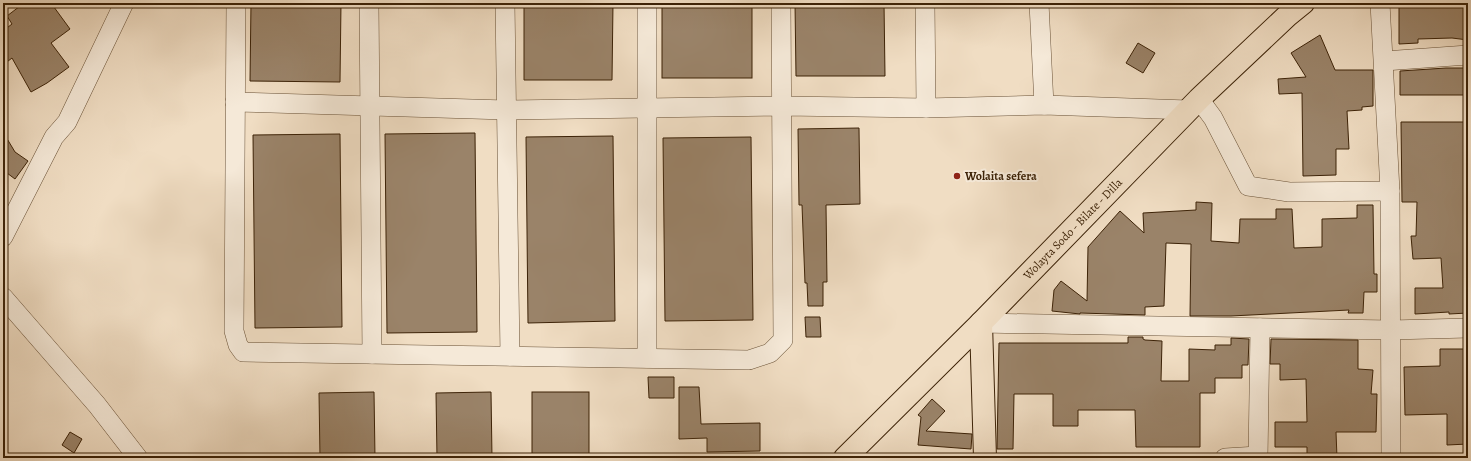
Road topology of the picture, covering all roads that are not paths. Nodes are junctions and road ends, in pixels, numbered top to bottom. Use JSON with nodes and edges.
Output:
{"nodes":[{"id":1,"x":124,"y":3,"type":"edge"},
{"id":2,"x":236,"y":3,"type":"edge"},
{"id":3,"x":369,"y":3,"type":"edge"},
{"id":4,"x":505,"y":3,"type":"edge"},
{"id":5,"x":647,"y":3,"type":"edge"},
{"id":6,"x":782,"y":3,"type":"edge"},
{"id":7,"x":925,"y":3,"type":"edge"},
{"id":8,"x":1039,"y":3,"type":"edge"},
{"id":9,"x":1304,"y":3,"type":"edge"},
{"id":10,"x":1380,"y":3,"type":"edge"},
{"id":11,"x":1468,"y":55,"type":"edge"},
{"id":12,"x":1384,"y":61,"type":"junction"},
{"id":13,"x":236,"y":102,"type":"junction"},
{"id":14,"x":1044,"y":105,"type":"junction"},
{"id":15,"x":1193,"y":105,"type":"junction"},
{"id":16,"x":783,"y":106,"type":"junction"},
{"id":17,"x":370,"y":107,"type":"junction"},
{"id":18,"x":647,"y":108,"type":"junction"},
{"id":19,"x":926,"y":108,"type":"junction"},
{"id":20,"x":506,"y":110,"type":"junction"},
{"id":21,"x":1390,"y":191,"type":"junction"},
{"id":22,"x":3,"y":237,"type":"edge"},
{"id":23,"x":3,"y":297,"type":"edge"},
{"id":24,"x":981,"y":323,"type":"junction"},
{"id":25,"x":1260,"y":328,"type":"junction"},
{"id":26,"x":1468,"y":328,"type":"edge"},
{"id":27,"x":1391,"y":330,"type":"junction"},
{"id":28,"x":372,"y":354,"type":"junction"},
{"id":29,"x":510,"y":356,"type":"junction"},
{"id":30,"x":647,"y":358,"type":"junction"},
{"id":31,"x":1258,"y":457,"type":"edge"},
{"id":32,"x":138,"y":458,"type":"edge"},
{"id":33,"x":845,"y":458,"type":"edge"},
{"id":34,"x":985,"y":458,"type":"edge"},
{"id":35,"x":1225,"y":458,"type":"edge"},
{"id":36,"x":1391,"y":458,"type":"edge"}],
"edges":[{"from":1,"to":22,"type":"street"},
{"from":2,"to":13,"type":"street"},
{"from":3,"to":17,"type":"street"},
{"from":4,"to":20,"type":"street"},
{"from":5,"to":18,"type":"street"},
{"from":6,"to":16,"type":"street"},
{"from":7,"to":19,"type":"street"},
{"from":8,"to":14,"type":"street"},
{"from":9,"to":15,"type":"main road","name":"Wolayta Sodo - Bilate - Dilla"},
{"from":10,"to":12,"type":"street"},
{"from":11,"to":12,"type":"street"},
{"from":12,"to":21,"type":"street"},
{"from":13,"to":17,"type":"street"},
{"from":13,"to":28,"type":"street"},
{"from":14,"to":15,"type":"street"},
{"from":14,"to":19,"type":"street"},
{"from":15,"to":21,"type":"street"},
{"from":15,"to":24,"type":"main road","name":"Wolayta Sodo - Bilate - Dilla"},
{"from":16,"to":18,"type":"street"},
{"from":16,"to":19,"type":"street"},
{"from":16,"to":30,"type":"street"},
{"from":17,"to":20,"type":"street"},
{"from":17,"to":28,"type":"street"},
{"from":18,"to":20,"type":"street"},
{"from":18,"to":30,"type":"street"},
{"from":20,"to":29,"type":"street"},
{"from":21,"to":27,"type":"street"},
{"from":23,"to":32,"type":"street"},
{"from":24,"to":25,"type":"street"},
{"from":24,"to":33,"type":"main road","name":"Wolayta Sodo - Bilate - Dilla"},
{"from":24,"to":34,"type":"main road"},
{"from":25,"to":27,"type":"street"},
{"from":25,"to":31,"type":"street"},
{"from":26,"to":27,"type":"street"},
{"from":27,"to":36,"type":"street"},
{"from":28,"to":29,"type":"street"},
{"from":29,"to":30,"type":"street"},
{"from":31,"to":35,"type":"street"}]}
